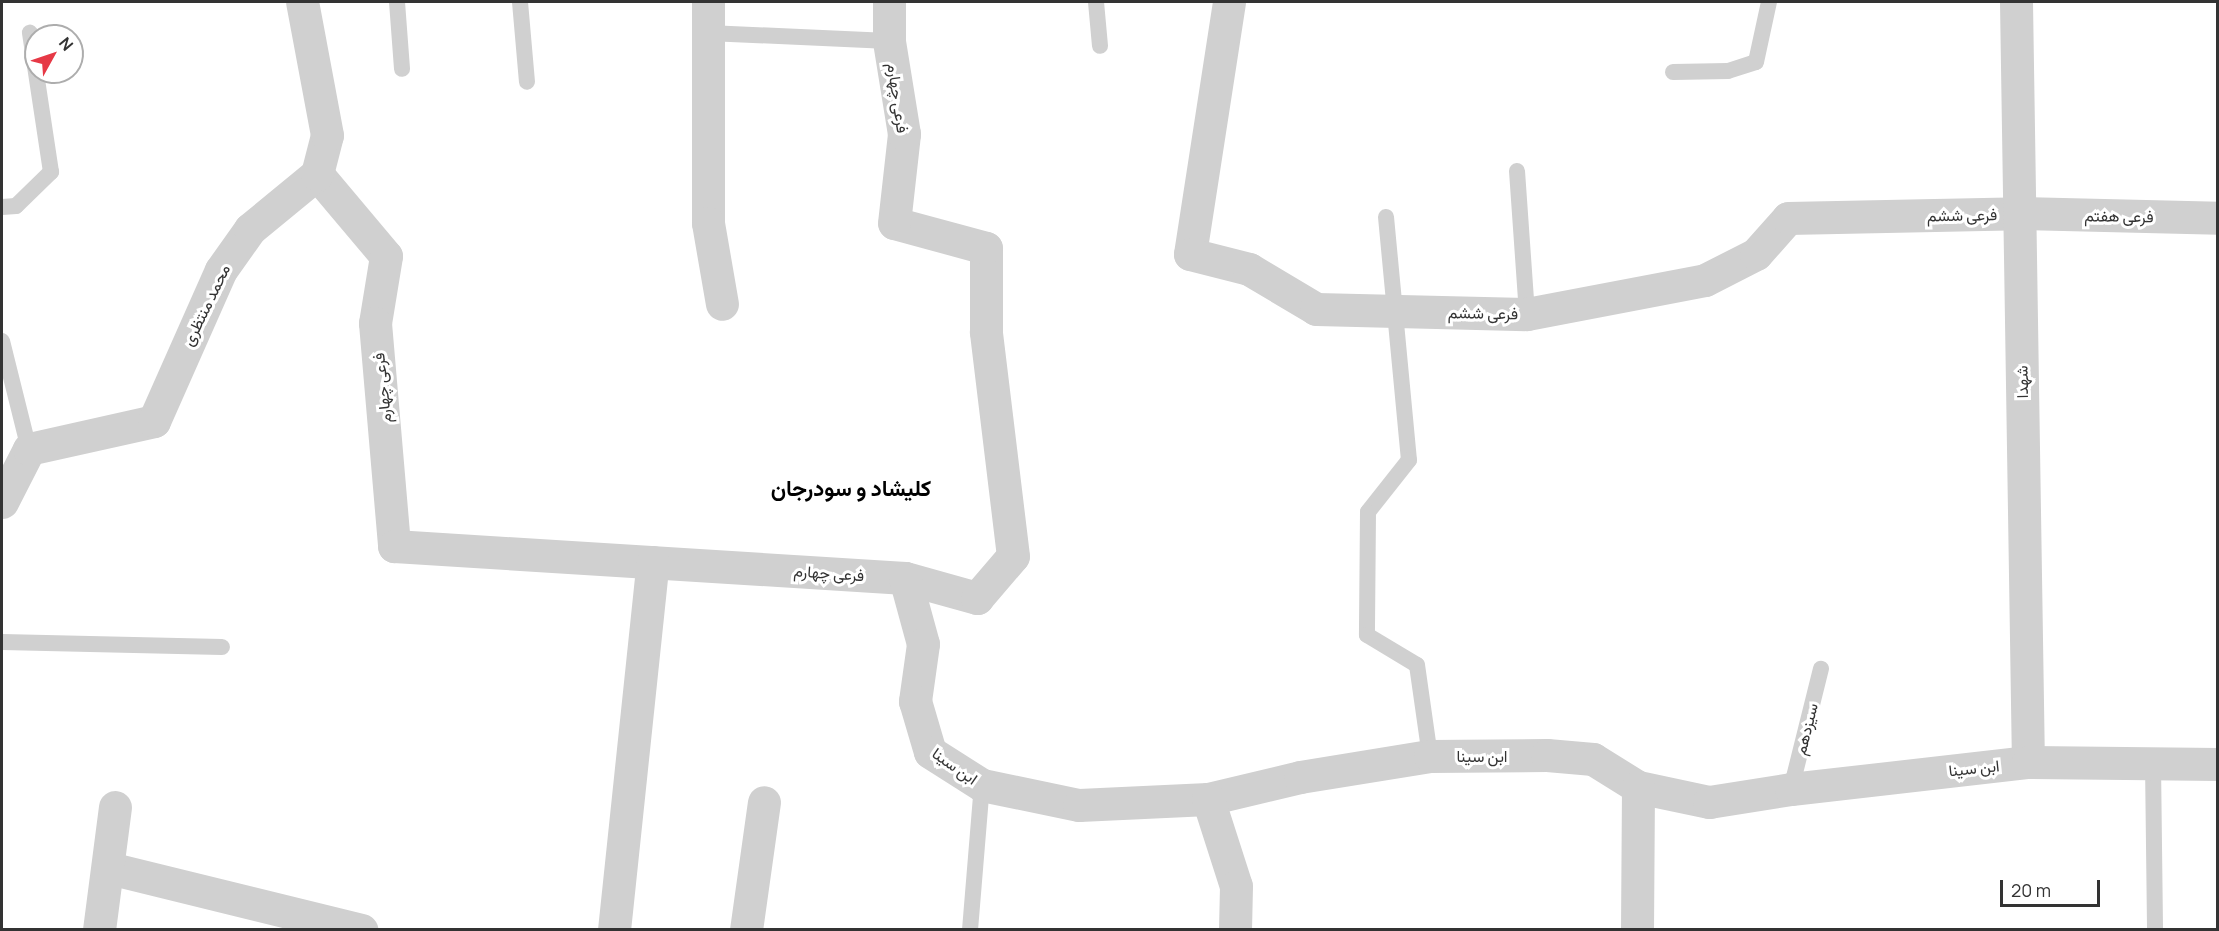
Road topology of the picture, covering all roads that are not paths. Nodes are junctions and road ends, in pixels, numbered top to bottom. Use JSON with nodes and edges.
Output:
{"nodes":[{"id":1,"x":302,"y":2,"type":"edge"},
{"id":2,"x":398,"y":2,"type":"edge"},
{"id":3,"x":520,"y":2,"type":"edge"},
{"id":4,"x":889,"y":2,"type":"edge"},
{"id":5,"x":1096,"y":2,"type":"edge"},
{"id":6,"x":1229,"y":2,"type":"edge"},
{"id":7,"x":1769,"y":2,"type":"edge"},
{"id":8,"x":2016,"y":2,"type":"edge"},
{"id":9,"x":708,"y":17,"type":"edge"},
{"id":10,"x":889,"y":41,"type":"junction"},
{"id":11,"x":1100,"y":46,"type":"dead end"},
{"id":12,"x":402,"y":69,"type":"dead end"},
{"id":13,"x":1673,"y":72,"type":"dead end"},
{"id":14,"x":527,"y":82,"type":"dead end"},
{"id":15,"x":38,"y":84,"type":"edge"},
{"id":16,"x":1516,"y":171,"type":"dead end"},
{"id":17,"x":317,"y":174,"type":"junction"},
{"id":18,"x":2,"y":207,"type":"edge"},
{"id":19,"x":2020,"y":213,"type":"junction"},
{"id":20,"x":1386,"y":217,"type":"dead end"},
{"id":21,"x":2217,"y":218,"type":"edge"},
{"id":22,"x":722,"y":304,"type":"dead end"},
{"id":23,"x":1397,"y":311,"type":"junction"},
{"id":24,"x":1527,"y":314,"type":"junction"},
{"id":25,"x":2,"y":341,"type":"edge"},
{"id":26,"x":30,"y":449,"type":"junction"},
{"id":27,"x":2,"y":502,"type":"edge"},
{"id":28,"x":653,"y":562,"type":"junction"},
{"id":29,"x":905,"y":578,"type":"junction"},
{"id":30,"x":2,"y":642,"type":"edge"},
{"id":31,"x":222,"y":647,"type":"dead end"},
{"id":32,"x":1821,"y":669,"type":"dead end"},
{"id":33,"x":1430,"y":756,"type":"junction"},
{"id":34,"x":2028,"y":762,"type":"junction"},
{"id":35,"x":2153,"y":763,"type":"junction"},
{"id":36,"x":2217,"y":764,"type":"edge"},
{"id":37,"x":982,"y":785,"type":"junction"},
{"id":38,"x":1638,"y":787,"type":"junction"},
{"id":39,"x":1791,"y":789,"type":"junction"},
{"id":40,"x":1208,"y":799,"type":"junction"},
{"id":41,"x":764,"y":802,"type":"dead end"},
{"id":42,"x":115,"y":807,"type":"dead end"},
{"id":43,"x":109,"y":868,"type":"junction"},
{"id":44,"x":99,"y":930,"type":"edge"},
{"id":45,"x":362,"y":930,"type":"edge"},
{"id":46,"x":614,"y":930,"type":"edge"},
{"id":47,"x":746,"y":930,"type":"edge"},
{"id":48,"x":970,"y":930,"type":"edge"},
{"id":49,"x":1235,"y":930,"type":"edge"},
{"id":50,"x":1636,"y":930,"type":"edge"},
{"id":51,"x":2155,"y":930,"type":"edge"}],
"edges":[{"from":1,"to":17,"type":"street"},
{"from":2,"to":12,"type":"lane"},
{"from":3,"to":14,"type":"lane"},
{"from":4,"to":10,"type":"street","name":"فرعی چهارم"},
{"from":5,"to":11,"type":"lane"},
{"from":6,"to":23,"type":"street","name":"فرعی ششم"},
{"from":7,"to":13,"type":"lane"},
{"from":8,"to":19,"type":"street","name":"شهدا"},
{"from":9,"to":10,"type":"lane"},
{"from":9,"to":22,"type":"street"},
{"from":10,"to":29,"type":"street","name":"فرعی چهارم"},
{"from":15,"to":18,"type":"lane"},
{"from":16,"to":24,"type":"lane"},
{"from":17,"to":26,"type":"street","name":"محمد منتظری"},
{"from":17,"to":28,"type":"street","name":"فرعی چهارم"},
{"from":19,"to":21,"type":"street","name":"فرعی هفتم"},
{"from":19,"to":24,"type":"street","name":"فرعی ششم"},
{"from":19,"to":34,"type":"street","name":"شهدا"},
{"from":20,"to":23,"type":"lane"},
{"from":23,"to":24,"type":"street","name":"فرعی ششم"},
{"from":23,"to":33,"type":"lane"},
{"from":25,"to":26,"type":"lane"},
{"from":26,"to":27,"type":"street"},
{"from":28,"to":29,"type":"street","name":"فرعی چهارم"},
{"from":28,"to":46,"type":"street"},
{"from":29,"to":37,"type":"street","name":"ابن سینا"},
{"from":30,"to":31,"type":"lane"},
{"from":32,"to":39,"type":"lane","name":"سیزدهم"},
{"from":33,"to":38,"type":"street","name":"ابن سینا"},
{"from":33,"to":40,"type":"street","name":"ابن سینا"},
{"from":34,"to":35,"type":"street","name":"ابن سینا"},
{"from":34,"to":39,"type":"street","name":"ابن سینا"},
{"from":35,"to":36,"type":"street","name":"ابن سینا"},
{"from":35,"to":51,"type":"lane"},
{"from":37,"to":40,"type":"street","name":"ابن سینا"},
{"from":37,"to":48,"type":"lane"},
{"from":38,"to":39,"type":"street","name":"ابن سینا"},
{"from":38,"to":50,"type":"street"},
{"from":40,"to":49,"type":"street"},
{"from":41,"to":47,"type":"street"},
{"from":42,"to":43,"type":"street"},
{"from":43,"to":44,"type":"street"},
{"from":43,"to":45,"type":"street"}]}
